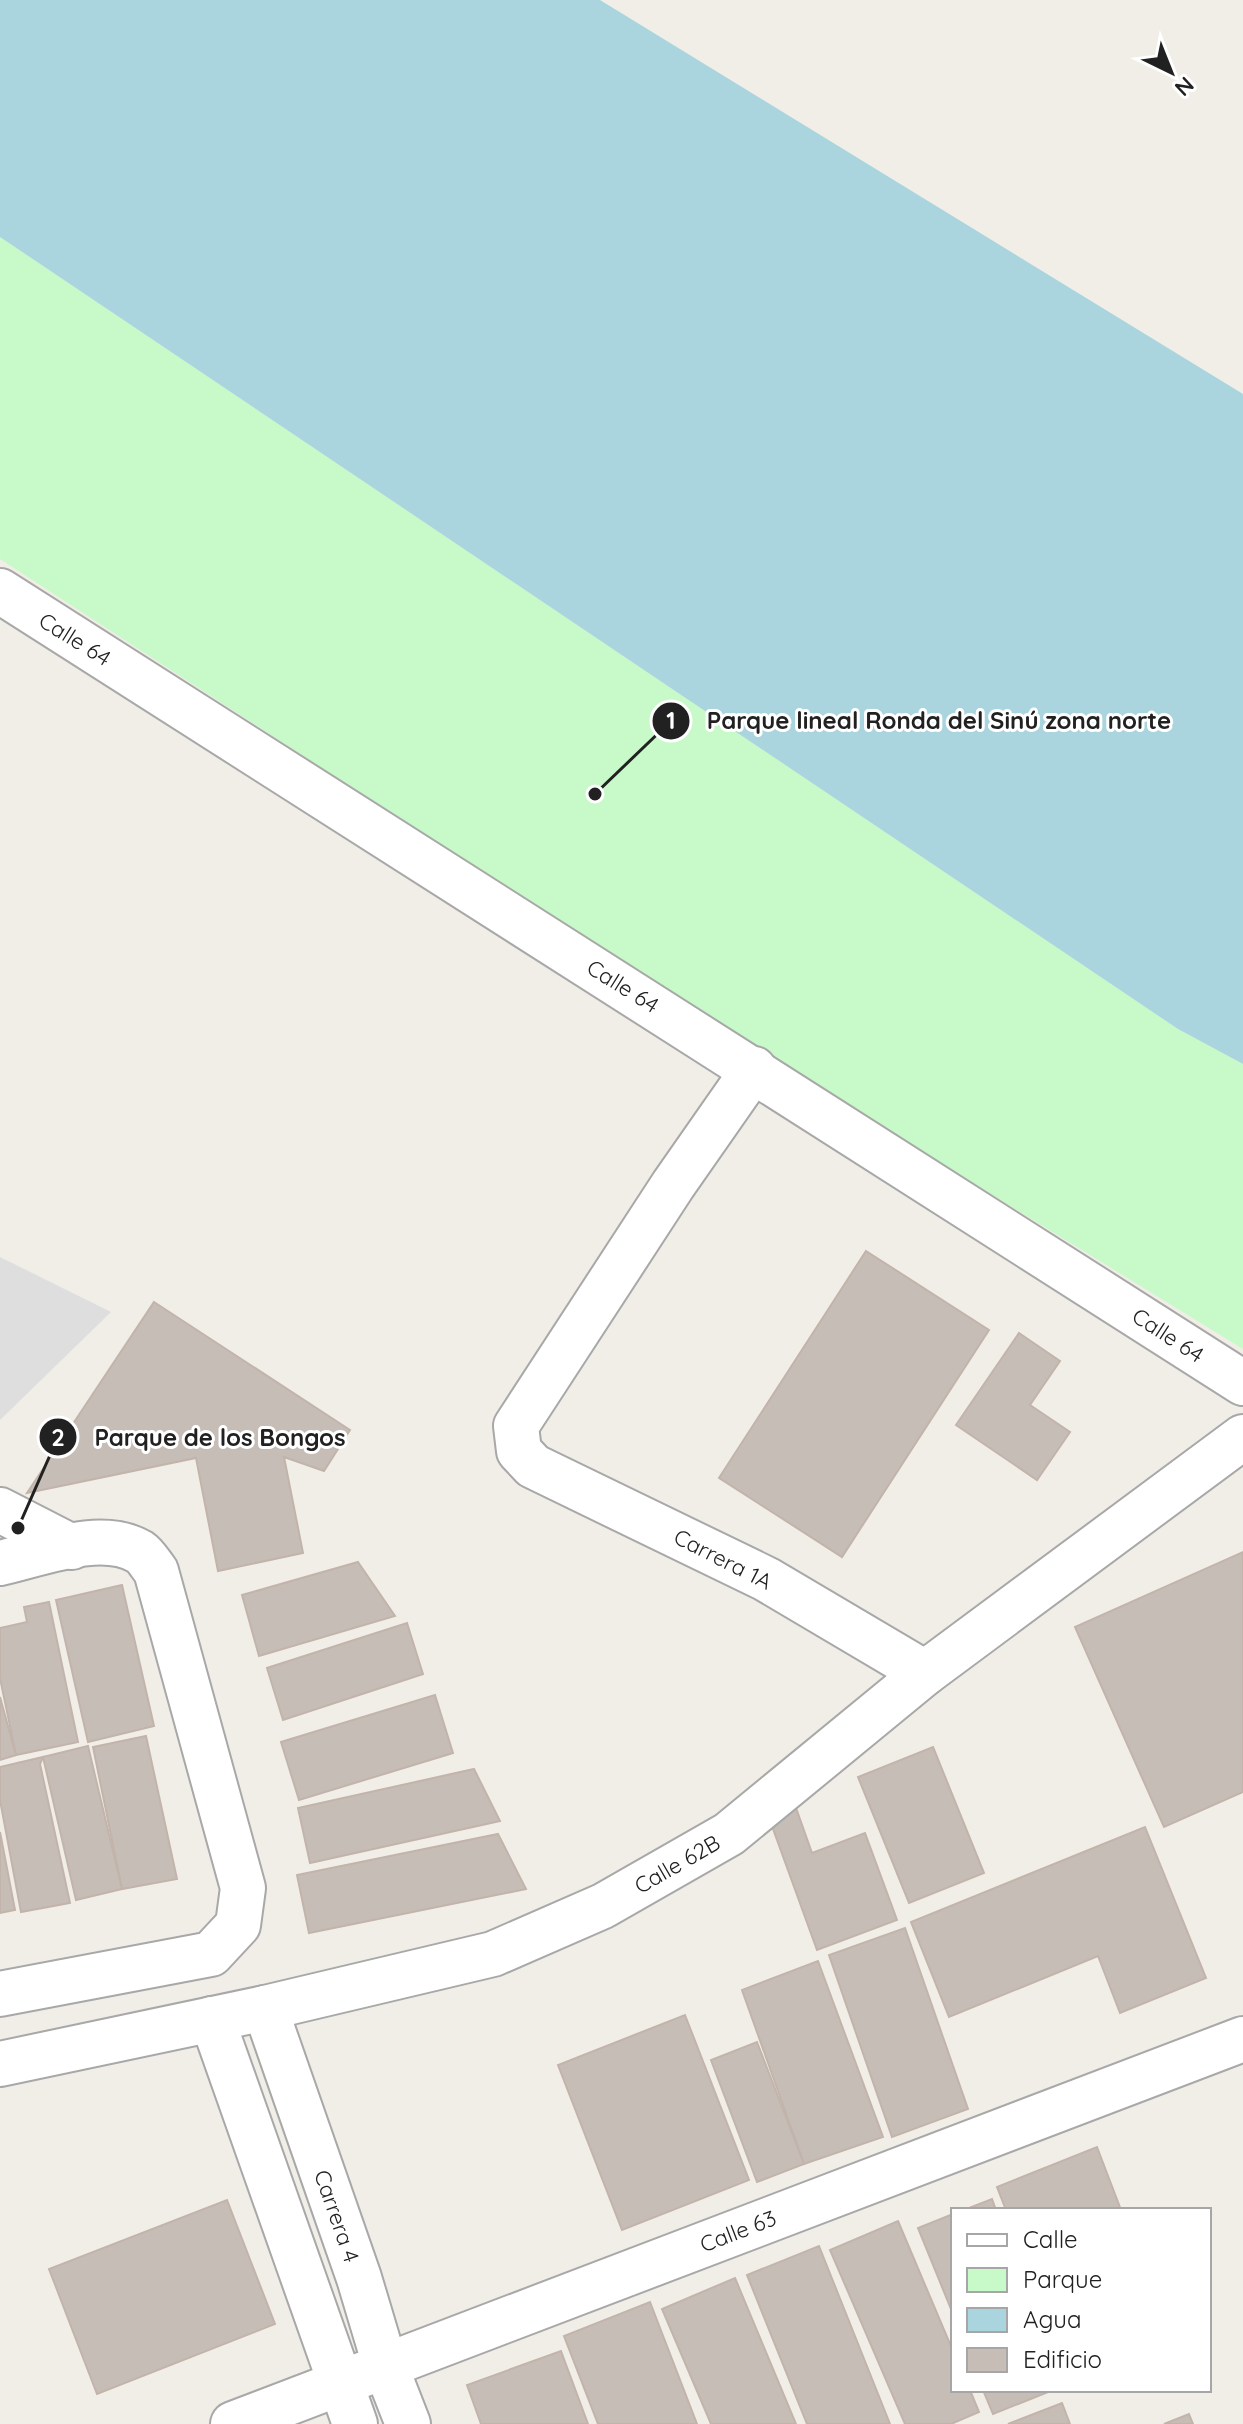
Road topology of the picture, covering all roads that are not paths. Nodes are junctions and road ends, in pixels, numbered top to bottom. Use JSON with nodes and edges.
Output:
{"nodes":[{"id":1,"x":0,"y":591,"type":"edge"},
{"id":2,"x":754,"y":1069,"type":"junction"},
{"id":3,"x":1243,"y":1383,"type":"edge"},
{"id":4,"x":1243,"y":1437,"type":"edge"},
{"id":5,"x":0,"y":1510,"type":"edge"},
{"id":6,"x":72,"y":1547,"type":"junction"},
{"id":7,"x":0,"y":1563,"type":"edge"},
{"id":8,"x":925,"y":1673,"type":"junction"},
{"id":9,"x":0,"y":1994,"type":"edge"},
{"id":10,"x":265,"y":2008,"type":"junction"},
{"id":11,"x":212,"y":2019,"type":"junction"},
{"id":12,"x":1243,"y":2039,"type":"edge"},
{"id":13,"x":0,"y":2064,"type":"edge"},
{"id":14,"x":385,"y":2365,"type":"junction"},
{"id":15,"x":340,"y":2384,"type":"junction"},
{"id":16,"x":233,"y":2424,"type":"edge"},
{"id":17,"x":355,"y":2424,"type":"edge"},
{"id":18,"x":408,"y":2424,"type":"edge"}],
"edges":[{"from":1,"to":2,"type":"street","name":"Calle 64"},
{"from":2,"to":3,"type":"street","name":"Calle 64"},
{"from":2,"to":8,"type":"street","name":"Carrera 1A"},
{"from":4,"to":8,"type":"street","name":"Calle 62B"},
{"from":5,"to":6,"type":"street"},
{"from":6,"to":7,"type":"street"},
{"from":6,"to":9,"type":"street"},
{"from":8,"to":10,"type":"street","name":"Calle 62B"},
{"from":10,"to":11,"type":"street","name":"Calle 62B"},
{"from":10,"to":14,"type":"street","name":"Carrera 4"},
{"from":11,"to":13,"type":"street","name":"Calle 62B"},
{"from":11,"to":15,"type":"street"},
{"from":12,"to":14,"type":"street","name":"Calle 63"},
{"from":14,"to":15,"type":"street","name":"Calle 63"},
{"from":14,"to":18,"type":"street","name":"Carrera 4"},
{"from":15,"to":16,"type":"street","name":"Calle 63"},
{"from":15,"to":17,"type":"street"}]}
